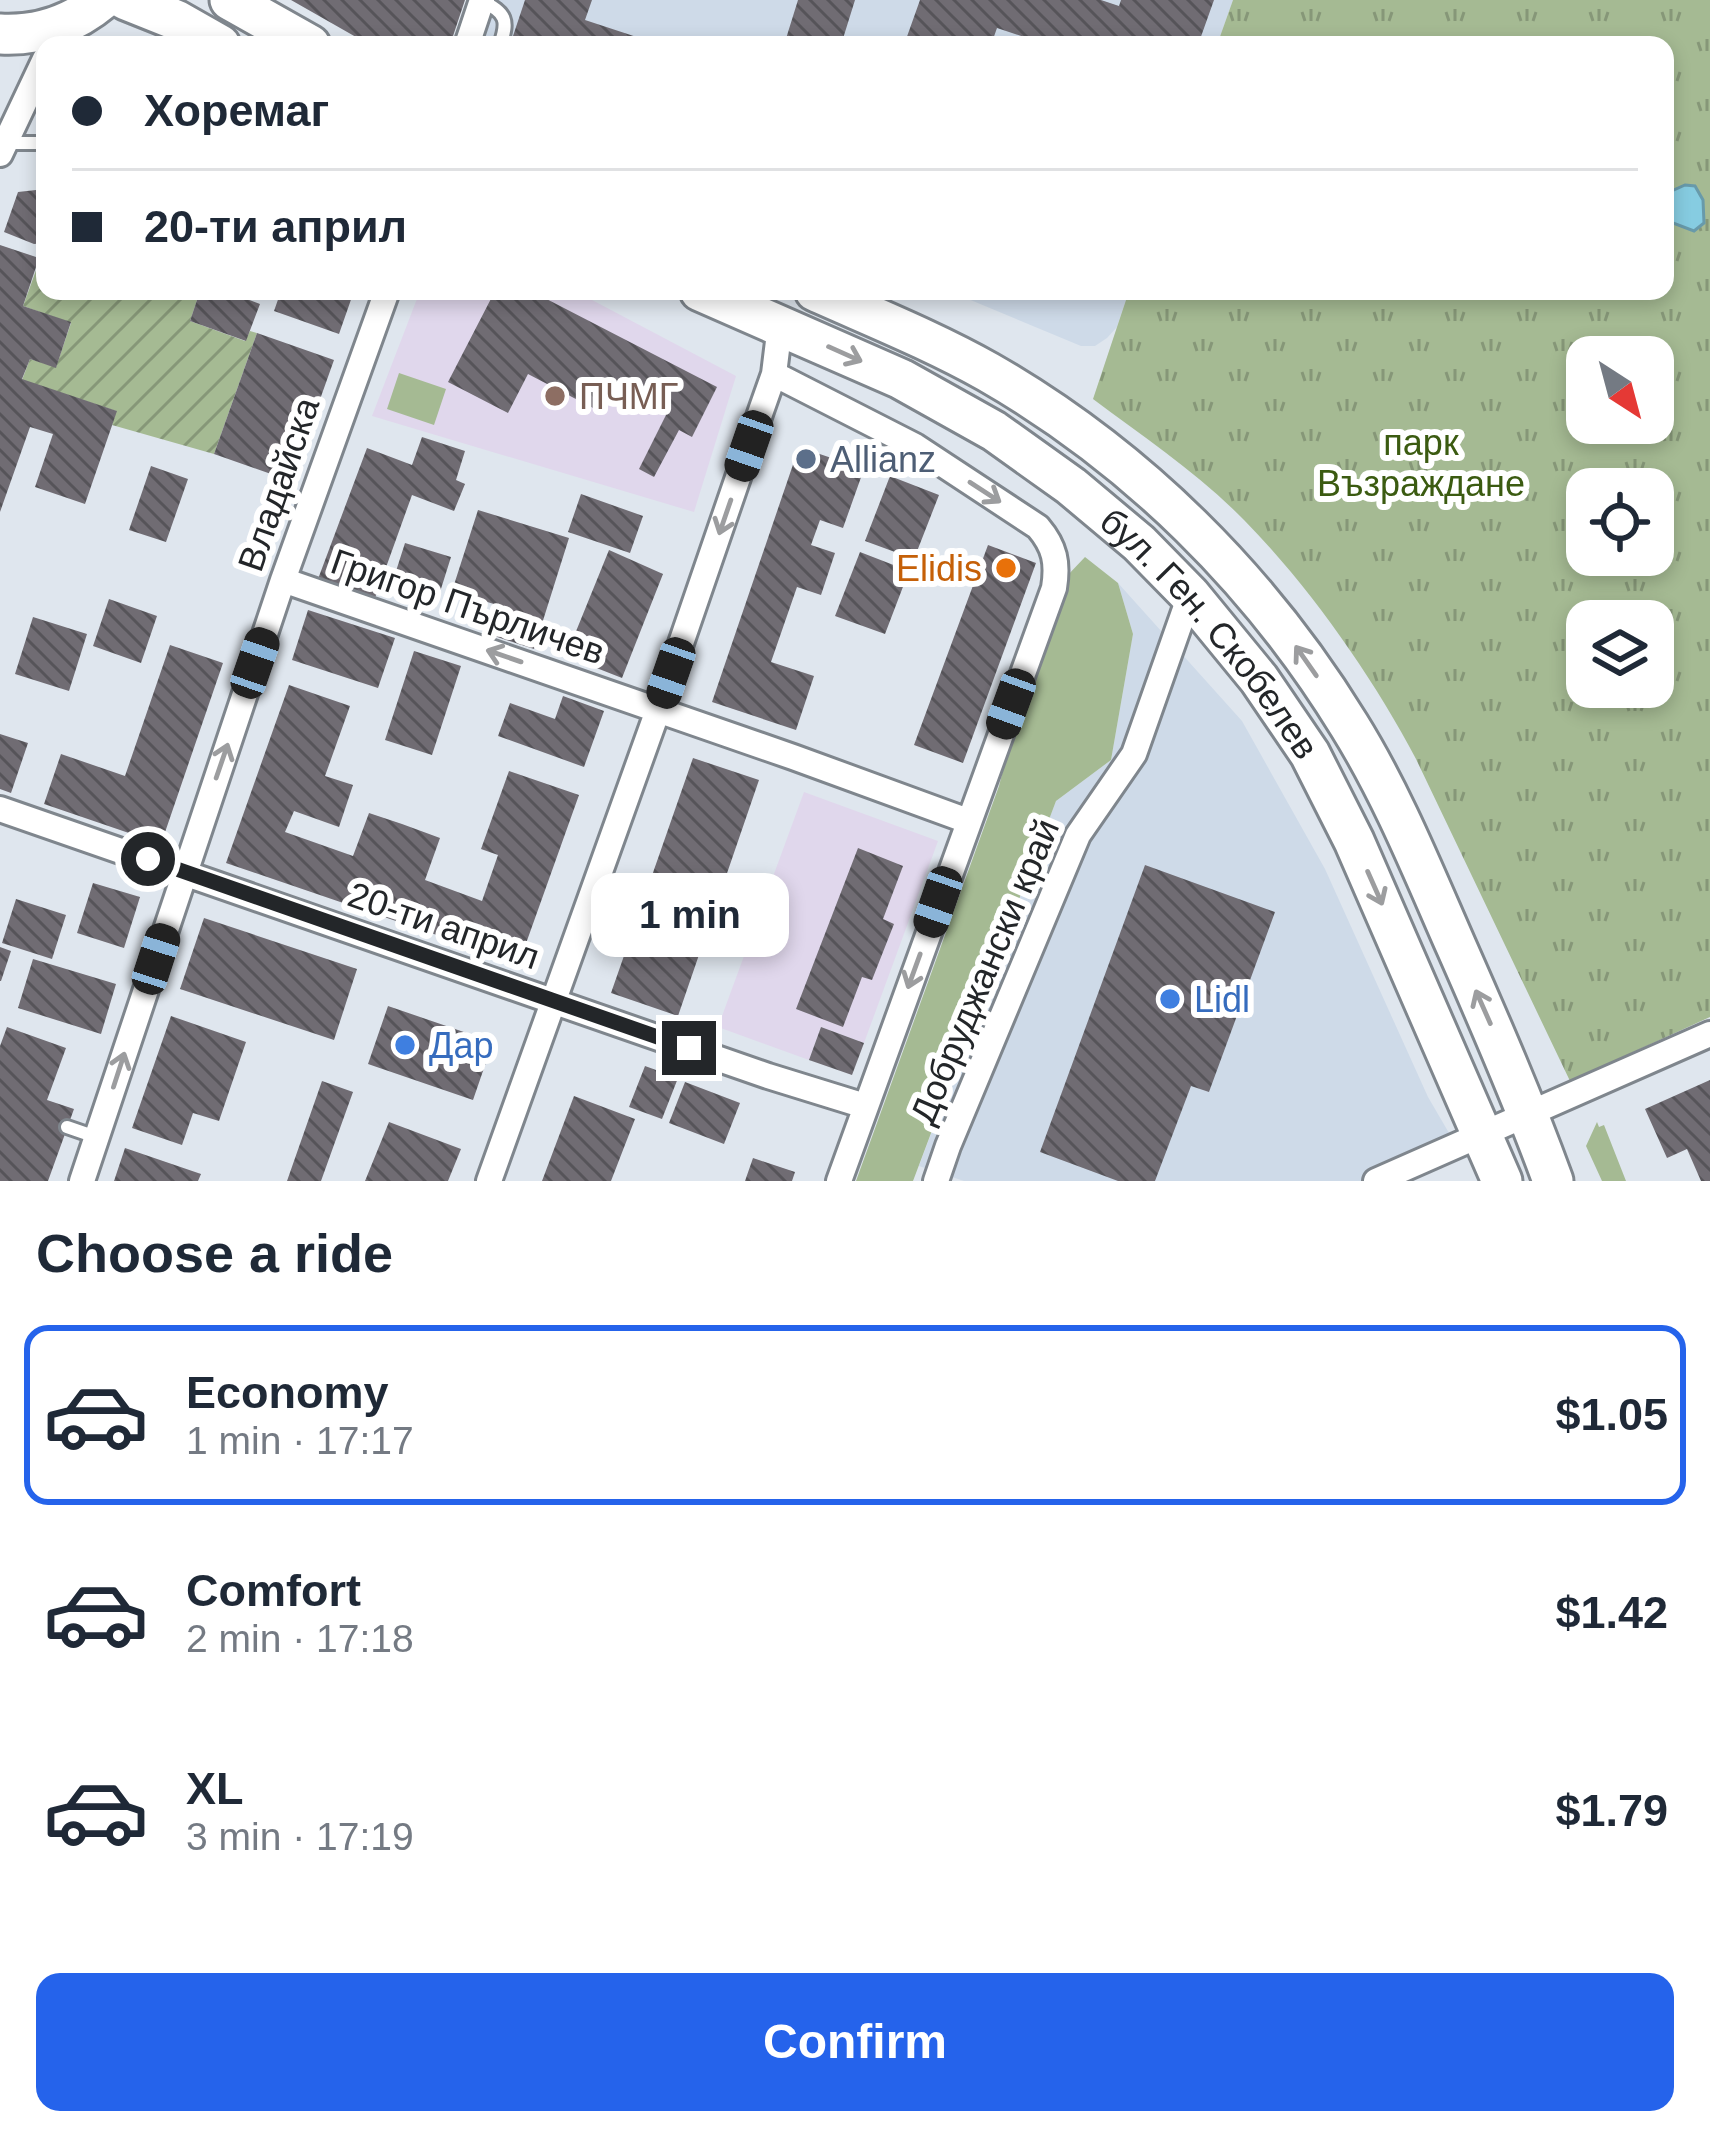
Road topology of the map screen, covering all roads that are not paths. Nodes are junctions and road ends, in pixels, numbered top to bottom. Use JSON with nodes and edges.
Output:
{"nodes":[{"id":1,"x":102,"y":0,"type":"edge"},
{"id":2,"x":126,"y":0,"type":"edge"},
{"id":3,"x":482,"y":1,"type":"edge"},
{"id":4,"x":237,"y":2,"type":"edge"},
{"id":5,"x":0,"y":34,"type":"edge"},
{"id":6,"x":42,"y":36,"type":"edge"},
{"id":7,"x":62,"y":36,"type":"edge"},
{"id":8,"x":201,"y":36,"type":"edge"},
{"id":9,"x":295,"y":36,"type":"edge"},
{"id":10,"x":470,"y":36,"type":"edge"},
{"id":11,"x":503,"y":36,"type":"edge"},
{"id":12,"x":36,"y":79,"type":"edge"},
{"id":13,"x":36,"y":143,"type":"edge"},
{"id":14,"x":2,"y":148,"type":"edge"},
{"id":15,"x":384,"y":300,"type":"edge"},
{"id":16,"x":721,"y":300,"type":"edge"},
{"id":17,"x":834,"y":300,"type":"edge"},
{"id":18,"x":780,"y":325,"type":"junction"},
{"id":19,"x":773,"y":374,"type":"junction"},
{"id":20,"x":1054,"y":554,"type":"joint"},
{"id":21,"x":283,"y":580,"type":"junction"},
{"id":22,"x":1190,"y":595,"type":"junction"},
{"id":23,"x":658,"y":710,"type":"junction"},
{"id":24,"x":0,"y":809,"type":"edge"},
{"id":25,"x":968,"y":821,"type":"junction"},
{"id":26,"x":185,"y":872,"type":"junction"},
{"id":27,"x":553,"y":1001,"type":"junction"},
{"id":28,"x":1710,"y":1034,"type":"edge"},
{"id":29,"x":865,"y":1106,"type":"junction"},
{"id":30,"x":1528,"y":1115,"type":"junction"},
{"id":31,"x":68,"y":1127,"type":"dead end"},
{"id":32,"x":1482,"y":1133,"type":"junction"},
{"id":33,"x":97,"y":1138,"type":"junction"},
{"id":34,"x":946,"y":1178,"type":"edge"},
{"id":35,"x":82,"y":1181,"type":"edge"},
{"id":36,"x":489,"y":1181,"type":"edge"},
{"id":37,"x":839,"y":1181,"type":"edge"},
{"id":38,"x":1376,"y":1181,"type":"edge"},
{"id":39,"x":1502,"y":1181,"type":"edge"},
{"id":40,"x":1553,"y":1181,"type":"edge"}],
"edges":[{"from":1,"to":7,"type":"main road"},
{"from":2,"to":8,"type":"main road"},
{"from":3,"to":10,"type":"street"},
{"from":3,"to":11,"type":"lane"},
{"from":4,"to":9,"type":"main road"},
{"from":5,"to":6,"type":"main road"},
{"from":12,"to":14,"type":"street"},
{"from":13,"to":14,"type":"lane"},
{"from":15,"to":21,"type":"street","name":"Владайска"},
{"from":16,"to":18,"type":"main road","name":"бул. Ген. Скобелев"},
{"from":30,"to":17,"type":"main road","name":"бул. Ген. Скобелев","one_way":true},
{"from":18,"to":19,"type":"street"},
{"from":18,"to":22,"type":"main road","name":"бул. Ген. Скобелев","one_way":true},
{"from":19,"to":20,"type":"street","name":"бул. Ген. Скобелев","one_way":true},
{"from":19,"to":23,"type":"street","one_way":true},
{"from":20,"to":25,"type":"street","name":"Добруджански край"},
{"from":23,"to":21,"type":"street","name":"Григор Пърличев","one_way":true},
{"from":26,"to":21,"type":"street","name":"Владайска","one_way":true},
{"from":22,"to":32,"type":"main road","name":"бул. Ген. Скобелев","one_way":true},
{"from":22,"to":34,"type":"street","name":"Добруджански край"},
{"from":23,"to":25,"type":"street","name":"Григор Пърличев"},
{"from":23,"to":27,"type":"street"},
{"from":24,"to":26,"type":"street","name":"20-ти април"},
{"from":25,"to":29,"type":"street","name":"Добруджански край","one_way":true},
{"from":26,"to":27,"type":"street","name":"20-ти април"},
{"from":33,"to":26,"type":"street","name":"Владайска","one_way":true},
{"from":27,"to":29,"type":"street","name":"20-ти април"},
{"from":27,"to":36,"type":"street"},
{"from":28,"to":30,"type":"street"},
{"from":29,"to":37,"type":"street","name":"Добруджански край"},
{"from":30,"to":32,"type":"street"},
{"from":30,"to":40,"type":"main road","name":"бул. Ген. Скобелев"},
{"from":31,"to":33,"type":"lane"},
{"from":32,"to":38,"type":"street"},
{"from":32,"to":39,"type":"main road","name":"бул. Ген. Скобелев"},
{"from":33,"to":35,"type":"street","name":"Владайска"}]}
